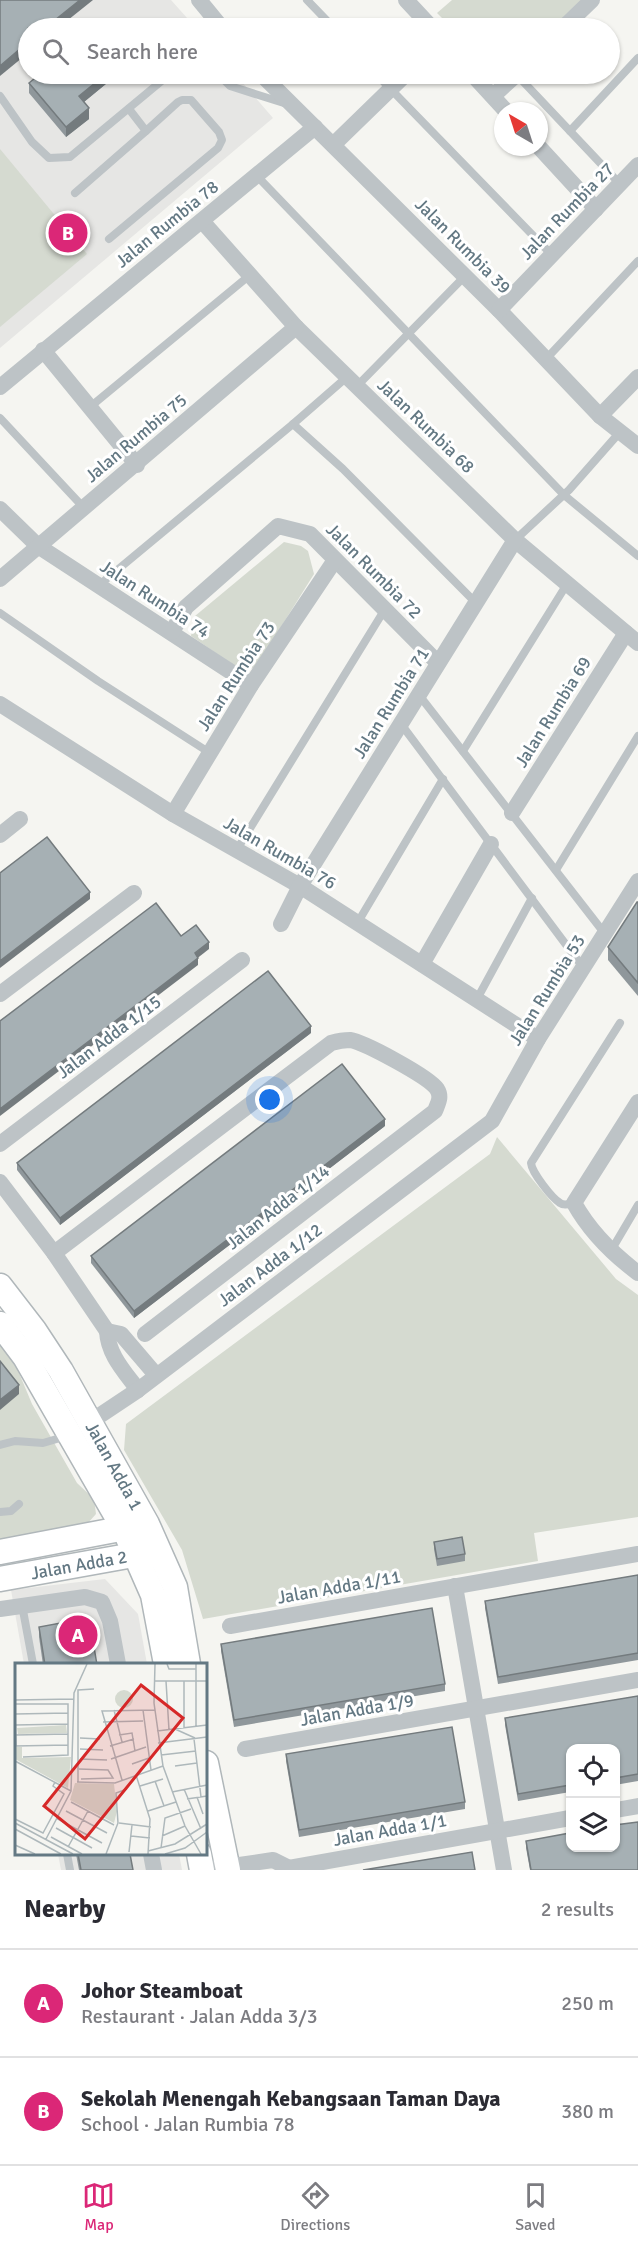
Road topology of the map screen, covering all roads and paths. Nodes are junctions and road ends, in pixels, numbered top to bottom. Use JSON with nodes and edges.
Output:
{"nodes":[{"id":1,"x":199,"y":0,"type":"edge"},
{"id":2,"x":308,"y":0,"type":"edge"},
{"id":3,"x":406,"y":0,"type":"edge"},
{"id":4,"x":592,"y":0,"type":"edge"},
{"id":5,"x":214,"y":18,"type":"edge"},
{"id":6,"x":325,"y":18,"type":"edge"},
{"id":7,"x":423,"y":18,"type":"edge"},
{"id":8,"x":573,"y":18,"type":"edge"},
{"id":9,"x":638,"y":58,"type":"edge"},
{"id":10,"x":620,"y":78,"type":"edge"},
{"id":11,"x":158,"y":84,"type":"edge"},
{"id":12,"x":228,"y":84,"type":"edge"},
{"id":13,"x":271,"y":84,"type":"edge"},
{"id":14,"x":385,"y":84,"type":"edge"},
{"id":15,"x":395,"y":84,"type":"edge"},
{"id":16,"x":482,"y":84,"type":"edge"},
{"id":17,"x":506,"y":84,"type":"edge"},
{"id":18,"x":525,"y":84,"type":"edge"},
{"id":19,"x":614,"y":84,"type":"edge"},
{"id":20,"x":390,"y":89,"type":"junction"},
{"id":21,"x":0,"y":96,"type":"edge"},
{"id":22,"x":493,"y":96,"type":"junction"},
{"id":23,"x":498,"y":102,"type":"edge"},
{"id":24,"x":291,"y":105,"type":"junction"},
{"id":25,"x":129,"y":109,"type":"junction"},
{"id":26,"x":315,"y":127,"type":"junction"},
{"id":27,"x":146,"y":131,"type":"junction"},
{"id":28,"x":570,"y":132,"type":"junction"},
{"id":29,"x":333,"y":145,"type":"junction"},
{"id":30,"x":547,"y":156,"type":"edge"},
{"id":31,"x":637,"y":167,"type":"edge"},
{"id":32,"x":256,"y":175,"type":"junction"},
{"id":33,"x":620,"y":184,"type":"junction"},
{"id":34,"x":75,"y":193,"type":"dead end"},
{"id":35,"x":596,"y":209,"type":"junction"},
{"id":36,"x":202,"y":221,"type":"junction"},
{"id":37,"x":109,"y":239,"type":"dead end"},
{"id":38,"x":552,"y":255,"type":"junction"},
{"id":39,"x":638,"y":261,"type":"edge"},
{"id":40,"x":250,"y":274,"type":"junction"},
{"id":41,"x":465,"y":276,"type":"junction"},
{"id":42,"x":499,"y":310,"type":"junction"},
{"id":43,"x":296,"y":327,"type":"junction"},
{"id":44,"x":407,"y":334,"type":"junction"},
{"id":45,"x":43,"y":350,"type":"junction"},
{"id":46,"x":546,"y":359,"type":"junction"},
{"id":47,"x":638,"y":377,"type":"edge"},
{"id":48,"x":352,"y":381,"type":"junction"},
{"id":49,"x":0,"y":387,"type":"edge"},
{"id":50,"x":90,"y":407,"type":"junction"},
{"id":51,"x":600,"y":416,"type":"junction"},
{"id":52,"x":0,"y":418,"type":"edge"},
{"id":53,"x":293,"y":424,"type":"junction"},
{"id":54,"x":620,"y":432,"type":"junction"},
{"id":55,"x":638,"y":446,"type":"edge"},
{"id":56,"x":137,"y":465,"type":"junction"},
{"id":57,"x":564,"y":495,"type":"junction"},
{"id":58,"x":84,"y":508,"type":"junction"},
{"id":59,"x":0,"y":509,"type":"edge"},
{"id":60,"x":515,"y":540,"type":"junction"},
{"id":61,"x":38,"y":546,"type":"junction"},
{"id":62,"x":638,"y":556,"type":"edge"},
{"id":63,"x":335,"y":560,"type":"junction"},
{"id":64,"x":0,"y":579,"type":"edge"},
{"id":65,"x":567,"y":584,"type":"junction"},
{"id":66,"x":98,"y":586,"type":"junction"},
{"id":67,"x":476,"y":603,"type":"junction"},
{"id":68,"x":385,"y":609,"type":"junction"},
{"id":69,"x":0,"y":613,"type":"edge"},
{"id":70,"x":172,"y":632,"type":"junction"},
{"id":71,"x":632,"y":638,"type":"edge"},
{"id":72,"x":438,"y":663,"type":"junction"},
{"id":73,"x":251,"y":684,"type":"junction"},
{"id":74,"x":419,"y":695,"type":"junction"},
{"id":75,"x":0,"y":704,"type":"edge"},
{"id":76,"x":401,"y":724,"type":"junction"},
{"id":77,"x":638,"y":736,"type":"edge"},
{"id":78,"x":463,"y":751,"type":"junction"},
{"id":79,"x":210,"y":753,"type":"junction"},
{"id":80,"x":443,"y":779,"type":"junction"},
{"id":81,"x":512,"y":813,"type":"junction"},
{"id":82,"x":173,"y":814,"type":"junction"},
{"id":83,"x":20,"y":819,"type":"dead end"},
{"id":84,"x":0,"y":835,"type":"edge"},
{"id":85,"x":491,"y":844,"type":"junction"},
{"id":86,"x":236,"y":851,"type":"junction"},
{"id":87,"x":556,"y":870,"type":"junction"},
{"id":88,"x":638,"y":883,"type":"edge"},
{"id":89,"x":300,"y":886,"type":"junction"},
{"id":90,"x":134,"y":893,"type":"dead end"},
{"id":91,"x":532,"y":898,"type":"junction"},
{"id":92,"x":358,"y":922,"type":"junction"},
{"id":93,"x":281,"y":924,"type":"dead end"},
{"id":94,"x":605,"y":934,"type":"junction"},
{"id":95,"x":242,"y":960,"type":"dead end"},
{"id":96,"x":422,"y":964,"type":"junction"},
{"id":97,"x":582,"y":966,"type":"junction"},
{"id":98,"x":0,"y":994,"type":"edge"},
{"id":99,"x":477,"y":999,"type":"junction"},
{"id":100,"x":621,"y":1023,"type":"dead end"},
{"id":101,"x":538,"y":1039,"type":"junction"},
{"id":102,"x":638,"y":1102,"type":"edge"},
{"id":103,"x":492,"y":1121,"type":"joint"},
{"id":104,"x":0,"y":1144,"type":"edge"},
{"id":105,"x":0,"y":1182,"type":"edge"},
{"id":106,"x":574,"y":1203,"type":"junction"},
{"id":107,"x":638,"y":1205,"type":"edge"},
{"id":108,"x":612,"y":1249,"type":"junction"},
{"id":109,"x":54,"y":1253,"type":"junction"},
{"id":110,"x":638,"y":1273,"type":"edge"},
{"id":111,"x":0,"y":1286,"type":"edge"},
{"id":112,"x":0,"y":1324,"type":"edge"},
{"id":113,"x":107,"y":1331,"type":"junction"},
{"id":114,"x":146,"y":1334,"type":"dead end"},
{"id":115,"x":156,"y":1375,"type":"junction"},
{"id":116,"x":138,"y":1390,"type":"junction"},
{"id":117,"x":90,"y":1423,"type":"junction"},
{"id":118,"x":69,"y":1435,"type":"junction"},
{"id":119,"x":0,"y":1445,"type":"edge"},
{"id":120,"x":19,"y":1504,"type":"dead end"},
{"id":121,"x":0,"y":1512,"type":"edge"},
{"id":122,"x":135,"y":1526,"type":"junction"},
{"id":123,"x":0,"y":1552,"type":"edge"},
{"id":124,"x":147,"y":1553,"type":"junction"},
{"id":125,"x":638,"y":1554,"type":"edge"},
{"id":126,"x":0,"y":1579,"type":"edge"},
{"id":127,"x":456,"y":1586,"type":"junction"},
{"id":128,"x":22,"y":1605,"type":"junction"},
{"id":129,"x":0,"y":1609,"type":"edge"},
{"id":130,"x":230,"y":1626,"type":"dead end"},
{"id":131,"x":33,"y":1663,"type":"edge"},
{"id":132,"x":118,"y":1663,"type":"edge"},
{"id":133,"x":166,"y":1663,"type":"edge"},
{"id":134,"x":188,"y":1663,"type":"edge"},
{"id":135,"x":638,"y":1680,"type":"edge"},
{"id":136,"x":476,"y":1708,"type":"junction"},
{"id":137,"x":245,"y":1749,"type":"dead end"},
{"id":138,"x":207,"y":1775,"type":"edge"},
{"id":139,"x":638,"y":1806,"type":"edge"},
{"id":140,"x":620,"y":1809,"type":"edge"},
{"id":141,"x":566,"y":1819,"type":"edge"},
{"id":142,"x":497,"y":1831,"type":"junction"},
{"id":143,"x":67,"y":1855,"type":"edge"},
{"id":144,"x":152,"y":1855,"type":"edge"},
{"id":145,"x":200,"y":1855,"type":"edge"},
{"id":146,"x":215,"y":1869,"type":"edge"},
{"id":147,"x":288,"y":1869,"type":"edge"},
{"id":148,"x":70,"y":1870,"type":"edge"},
{"id":149,"x":154,"y":1870,"type":"edge"},
{"id":150,"x":504,"y":1870,"type":"edge"}],
"edges":[{"from":1,"to":5,"type":"street"},
{"from":2,"to":6,"type":"lane"},
{"from":3,"to":7,"type":"street"},
{"from":4,"to":8,"type":"street"},
{"from":9,"to":10,"type":"lane"},
{"from":11,"to":25,"type":"lane"},
{"from":12,"to":24,"type":"lane"},
{"from":13,"to":24,"type":"street","name":"Jalan Rumbia 39"},
{"from":14,"to":20,"type":"lane"},
{"from":15,"to":20,"type":"street"},
{"from":16,"to":22,"type":"street"},
{"from":17,"to":22,"type":"street"},
{"from":18,"to":28,"type":"lane"},
{"from":19,"to":28,"type":"lane"},
{"from":20,"to":29,"type":"street"},
{"from":20,"to":38,"type":"lane"},
{"from":21,"to":25,"type":"lane"},
{"from":22,"to":23,"type":"street"},
{"from":24,"to":26,"type":"street","name":"Jalan Rumbia 39"},
{"from":25,"to":27,"type":"lane"},
{"from":26,"to":29,"type":"street","name":"Jalan Rumbia 39"},
{"from":26,"to":32,"type":"street","name":"Jalan Rumbia 78"},
{"from":27,"to":34,"type":"lane"},
{"from":27,"to":37,"type":"lane"},
{"from":28,"to":33,"type":"lane"},
{"from":29,"to":41,"type":"street","name":"Jalan Rumbia 39"},
{"from":30,"to":35,"type":"street"},
{"from":31,"to":33,"type":"street","name":"Jalan Rumbia 27"},
{"from":32,"to":36,"type":"street","name":"Jalan Rumbia 78"},
{"from":32,"to":44,"type":"lane"},
{"from":33,"to":35,"type":"street","name":"Jalan Rumbia 27"},
{"from":35,"to":38,"type":"street","name":"Jalan Rumbia 27"},
{"from":36,"to":40,"type":"street","name":"Jalan Rumbia 68"},
{"from":36,"to":45,"type":"street","name":"Jalan Rumbia 78"},
{"from":38,"to":42,"type":"street","name":"Jalan Rumbia 27"},
{"from":39,"to":46,"type":"lane"},
{"from":40,"to":43,"type":"street","name":"Jalan Rumbia 68"},
{"from":40,"to":50,"type":"lane"},
{"from":41,"to":42,"type":"street","name":"Jalan Rumbia 39"},
{"from":41,"to":44,"type":"lane"},
{"from":42,"to":46,"type":"street","name":"Jalan Rumbia 39"},
{"from":43,"to":48,"type":"street","name":"Jalan Rumbia 68"},
{"from":43,"to":56,"type":"street","name":"Jalan Rumbia 75"},
{"from":44,"to":48,"type":"lane"},
{"from":44,"to":57,"type":"lane"},
{"from":45,"to":49,"type":"street","name":"Jalan Rumbia 78"},
{"from":45,"to":50,"type":"street"},
{"from":46,"to":51,"type":"street","name":"Jalan Rumbia 39"},
{"from":47,"to":51,"type":"street"},
{"from":48,"to":53,"type":"lane"},
{"from":48,"to":60,"type":"street","name":"Jalan Rumbia 68"},
{"from":50,"to":56,"type":"street"},
{"from":51,"to":54,"type":"street","name":"Jalan Rumbia 39"},
{"from":52,"to":58,"type":"lane"},
{"from":53,"to":66,"type":"lane"},
{"from":53,"to":67,"type":"lane"},
{"from":54,"to":55,"type":"street","name":"Jalan Rumbia 39"},
{"from":54,"to":57,"type":"lane"},
{"from":56,"to":58,"type":"street","name":"Jalan Rumbia 75"},
{"from":57,"to":60,"type":"lane"},
{"from":57,"to":62,"type":"lane"},
{"from":58,"to":61,"type":"street","name":"Jalan Rumbia 75"},
{"from":59,"to":61,"type":"street","name":"Jalan Rumbia 74"},
{"from":60,"to":65,"type":"street","name":"Jalan Rumbia 68"},
{"from":60,"to":67,"type":"street","name":"Jalan Rumbia 71"},
{"from":61,"to":64,"type":"street","name":"Jalan Rumbia 75"},
{"from":61,"to":66,"type":"street","name":"Jalan Rumbia 74"},
{"from":63,"to":68,"type":"street","name":"Jalan Rumbia 72"},
{"from":63,"to":70,"type":"street","name":"Jalan Rumbia 72"},
{"from":63,"to":73,"type":"street","name":"Jalan Rumbia 73"},
{"from":65,"to":71,"type":"street","name":"Jalan Rumbia 68"},
{"from":65,"to":78,"type":"lane"},
{"from":66,"to":70,"type":"street","name":"Jalan Rumbia 74"},
{"from":67,"to":72,"type":"street","name":"Jalan Rumbia 71"},
{"from":68,"to":72,"type":"street","name":"Jalan Rumbia 72"},
{"from":68,"to":86,"type":"lane"},
{"from":69,"to":79,"type":"lane"},
{"from":70,"to":73,"type":"street","name":"Jalan Rumbia 74"},
{"from":71,"to":81,"type":"street","name":"Jalan Rumbia 69"},
{"from":72,"to":74,"type":"street","name":"Jalan Rumbia 71"},
{"from":73,"to":79,"type":"street","name":"Jalan Rumbia 73"},
{"from":74,"to":76,"type":"street","name":"Jalan Rumbia 71"},
{"from":74,"to":78,"type":"lane"},
{"from":75,"to":82,"type":"street","name":"Jalan Rumbia 76"},
{"from":76,"to":80,"type":"lane"},
{"from":76,"to":89,"type":"street","name":"Jalan Rumbia 71"},
{"from":77,"to":87,"type":"lane"},
{"from":78,"to":81,"type":"lane"},
{"from":79,"to":82,"type":"street","name":"Jalan Rumbia 73"},
{"from":80,"to":85,"type":"lane"},
{"from":80,"to":92,"type":"lane"},
{"from":81,"to":87,"type":"lane"},
{"from":82,"to":86,"type":"street","name":"Jalan Rumbia 76"},
{"from":83,"to":84,"type":"street"},
{"from":85,"to":91,"type":"lane"},
{"from":85,"to":96,"type":"street"},
{"from":86,"to":89,"type":"street","name":"Jalan Rumbia 76"},
{"from":87,"to":94,"type":"lane"},
{"from":88,"to":94,"type":"street","name":"Jalan Rumbia 53"},
{"from":89,"to":92,"type":"street","name":"Jalan Rumbia 76"},
{"from":89,"to":93,"type":"street","name":"Jalan Rumbia 71"},
{"from":90,"to":98,"type":"street"},
{"from":91,"to":97,"type":"lane"},
{"from":91,"to":99,"type":"lane"},
{"from":92,"to":96,"type":"street","name":"Jalan Rumbia 76"},
{"from":94,"to":97,"type":"street","name":"Jalan Rumbia 53"},
{"from":95,"to":104,"type":"street","name":"Jalan Adda 1/15"},
{"from":96,"to":99,"type":"street","name":"Jalan Rumbia 76"},
{"from":97,"to":101,"type":"street","name":"Jalan Rumbia 53"},
{"from":99,"to":101,"type":"street","name":"Jalan Rumbia 76"},
{"from":100,"to":106,"type":"lane"},
{"from":101,"to":103,"type":"street","name":"Jalan Rumbia 53"},
{"from":102,"to":106,"type":"street"},
{"from":103,"to":115,"type":"street","name":"Jalan Adda 1/12"},
{"from":105,"to":109,"type":"street"},
{"from":106,"to":108,"type":"street"},
{"from":107,"to":108,"type":"lane"},
{"from":108,"to":110,"type":"street"},
{"from":109,"to":113,"type":"street"},
{"from":109,"to":114,"type":"street","name":"Jalan Adda 1/14"},
{"from":111,"to":117,"type":"street","name":"Jalan Adda 1"},
{"from":112,"to":118,"type":"street","name":"Jalan Adda 1"},
{"from":113,"to":115,"type":"street"},
{"from":113,"to":116,"type":"street"},
{"from":115,"to":116,"type":"street","name":"Jalan Adda 1/12"},
{"from":116,"to":117,"type":"street","name":"Jalan Adda 1/12"},
{"from":117,"to":118,"type":"street","name":"Jalan Adda 1/12"},
{"from":117,"to":122,"type":"street","name":"Jalan Adda 1"},
{"from":118,"to":119,"type":"lane"},
{"from":118,"to":122,"type":"street","name":"Jalan Adda 1"},
{"from":120,"to":121,"type":"lane"},
{"from":122,"to":123,"type":"street","name":"Jalan Adda 2"},
{"from":122,"to":124,"type":"street","name":"Jalan Adda 1"},
{"from":124,"to":126,"type":"street","name":"Jalan Adda 2"},
{"from":124,"to":133,"type":"street","name":"Jalan Adda 1"},
{"from":124,"to":134,"type":"street","name":"Jalan Adda 1"},
{"from":125,"to":127,"type":"street","name":"Jalan Adda 1/11"},
{"from":127,"to":130,"type":"street","name":"Jalan Adda 1/11"},
{"from":127,"to":136,"type":"street"},
{"from":128,"to":129,"type":"street"},
{"from":128,"to":131,"type":"lane"},
{"from":128,"to":132,"type":"street"},
{"from":135,"to":136,"type":"street","name":"Jalan Adda 1/9"},
{"from":136,"to":137,"type":"street","name":"Jalan Adda 1/9"},
{"from":136,"to":142,"type":"street"},
{"from":138,"to":146,"type":"street"},
{"from":139,"to":140,"type":"street"},
{"from":141,"to":142,"type":"street","name":"Jalan Adda 1/1"},
{"from":142,"to":147,"type":"street","name":"Jalan Adda 1/1"},
{"from":142,"to":150,"type":"street"},
{"from":143,"to":148,"type":"lane"},
{"from":144,"to":149,"type":"street"},
{"from":145,"to":146,"type":"street"},
{"from":146,"to":147,"type":"street","name":"Jalan Adda 1/1"}]}
